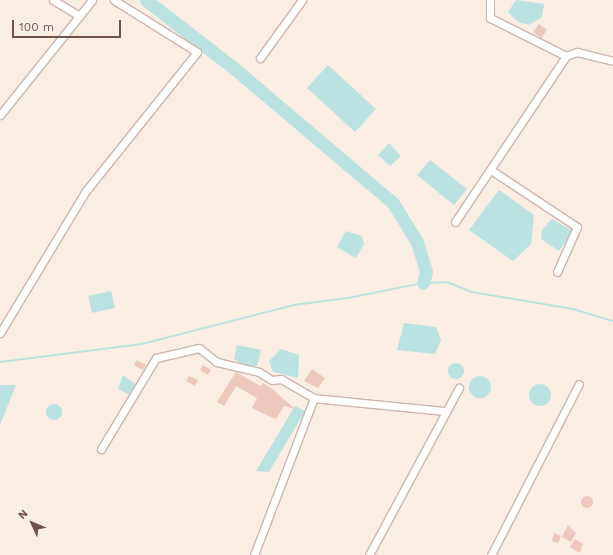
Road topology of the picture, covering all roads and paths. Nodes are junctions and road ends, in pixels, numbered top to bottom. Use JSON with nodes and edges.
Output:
{"nodes":[{"id":1,"x":53,"y":0,"type":"edge"},
{"id":2,"x":92,"y":0,"type":"edge"},
{"id":3,"x":114,"y":0,"type":"edge"},
{"id":4,"x":302,"y":0,"type":"edge"},
{"id":5,"x":490,"y":0,"type":"edge"},
{"id":6,"x":80,"y":16,"type":"junction"},
{"id":7,"x":566,"y":56,"type":"junction"},
{"id":8,"x":260,"y":58,"type":"dead end"},
{"id":9,"x":613,"y":61,"type":"edge"},
{"id":10,"x":0,"y":115,"type":"edge"},
{"id":11,"x":491,"y":170,"type":"junction"},
{"id":12,"x":455,"y":222,"type":"dead end"},
{"id":13,"x":557,"y":272,"type":"dead end"},
{"id":14,"x":0,"y":333,"type":"edge"},
{"id":15,"x":579,"y":384,"type":"dead end"},
{"id":16,"x":459,"y":388,"type":"dead end"},
{"id":17,"x":314,"y":398,"type":"junction"},
{"id":18,"x":446,"y":411,"type":"junction"},
{"id":19,"x":101,"y":449,"type":"dead end"},
{"id":20,"x":254,"y":555,"type":"edge"},
{"id":21,"x":369,"y":555,"type":"edge"},
{"id":22,"x":491,"y":555,"type":"edge"}],
"edges":[{"from":1,"to":6,"type":"street"},
{"from":2,"to":6,"type":"street"},
{"from":3,"to":14,"type":"street"},
{"from":4,"to":8,"type":"street"},
{"from":5,"to":7,"type":"street"},
{"from":6,"to":10,"type":"street"},
{"from":7,"to":9,"type":"street"},
{"from":7,"to":11,"type":"street"},
{"from":11,"to":12,"type":"street"},
{"from":11,"to":13,"type":"street"},
{"from":15,"to":22,"type":"street"},
{"from":16,"to":18,"type":"street"},
{"from":17,"to":18,"type":"street"},
{"from":17,"to":19,"type":"street"},
{"from":17,"to":20,"type":"street"},
{"from":18,"to":21,"type":"street"}]}
